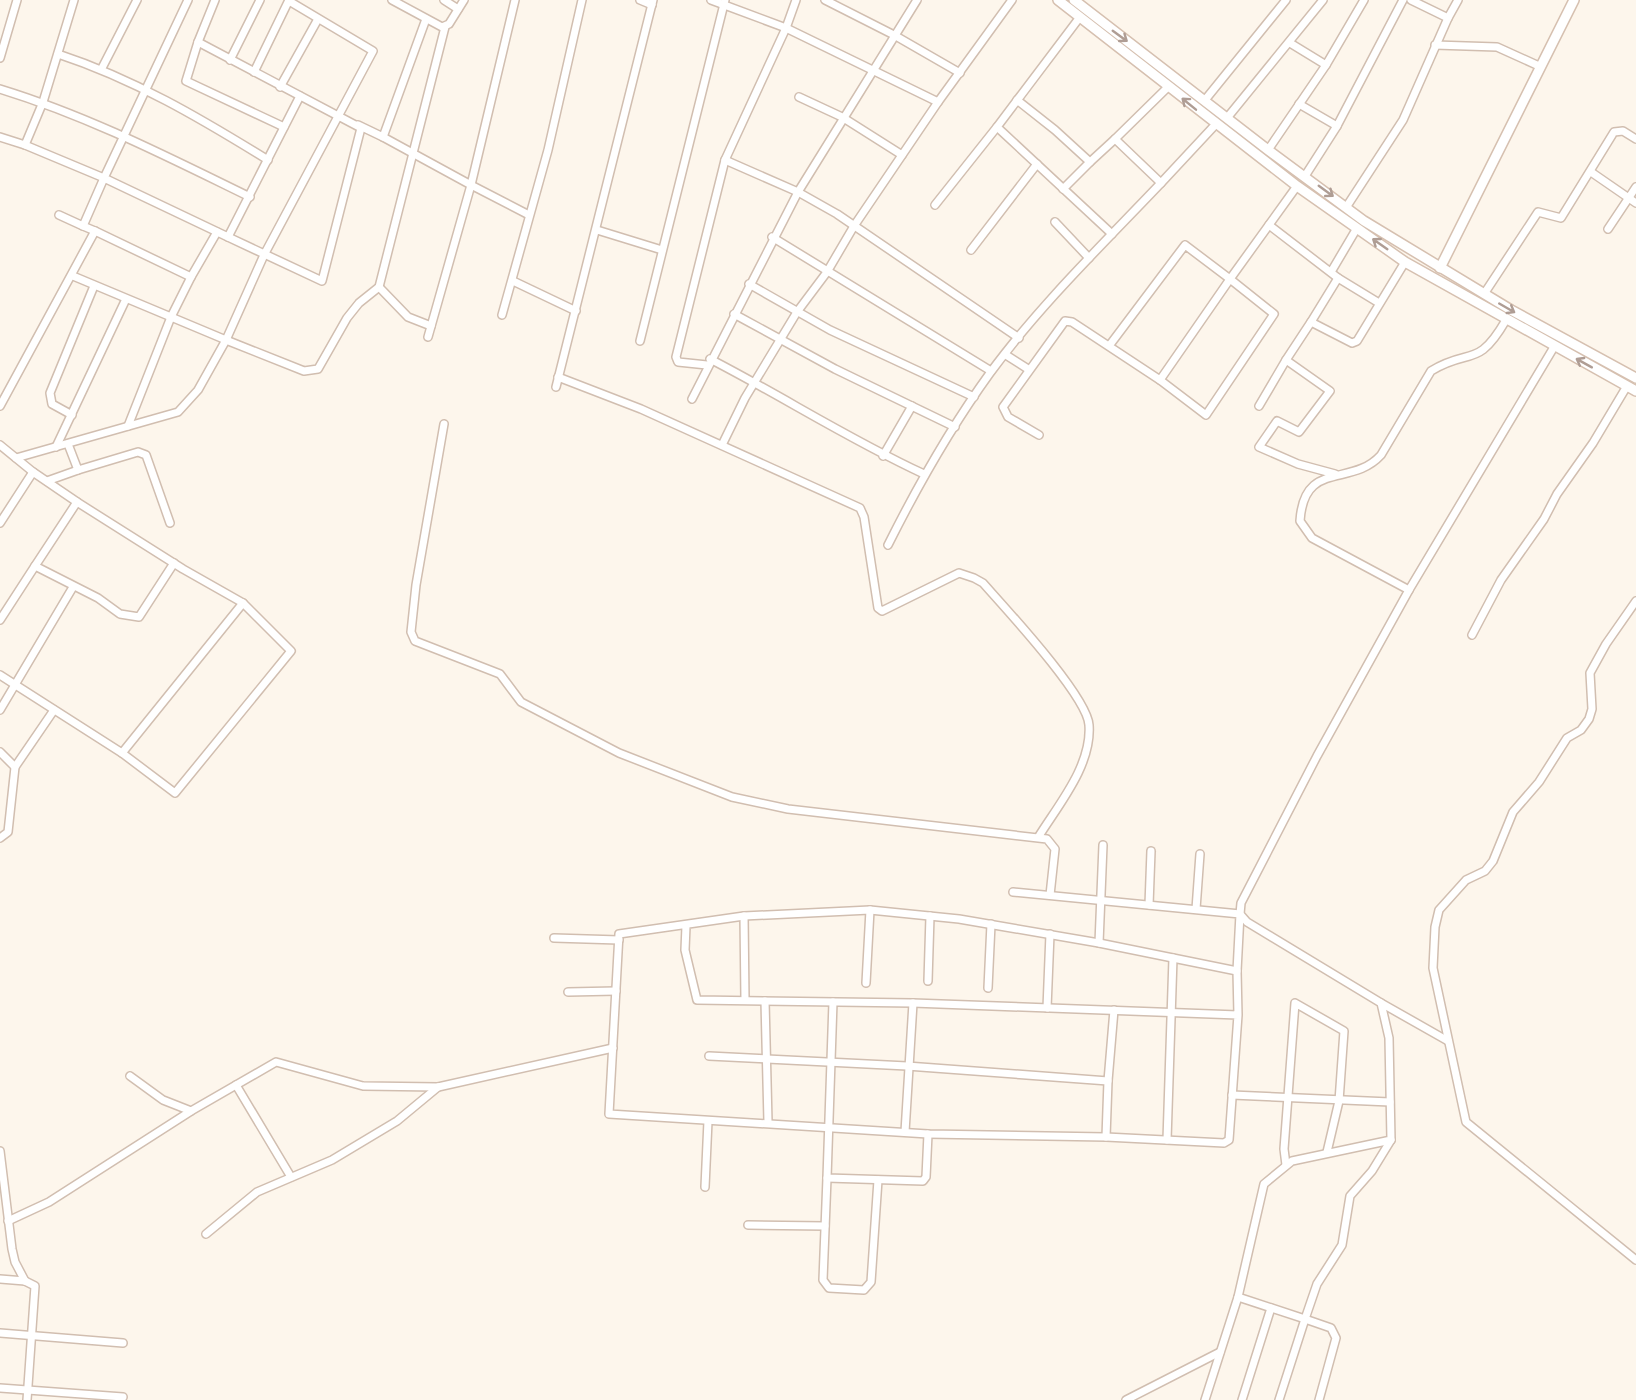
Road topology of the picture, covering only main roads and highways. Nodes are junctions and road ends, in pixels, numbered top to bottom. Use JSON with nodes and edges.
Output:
{"nodes":[{"id":1,"x":1058,"y":0,"type":"edge"},
{"id":2,"x":1074,"y":0,"type":"edge"},
{"id":3,"x":1574,"y":0,"type":"edge"},
{"id":4,"x":1440,"y":268,"type":"junction"},
{"id":5,"x":1636,"y":378,"type":"edge"},
{"id":6,"x":1631,"y":388,"type":"edge"}],
"edges":[{"from":6,"to":1,"type":"main road","one_way":true},
{"from":2,"to":4,"type":"main road","one_way":true},
{"from":3,"to":4,"type":"main road"},
{"from":4,"to":5,"type":"main road","one_way":true}]}
